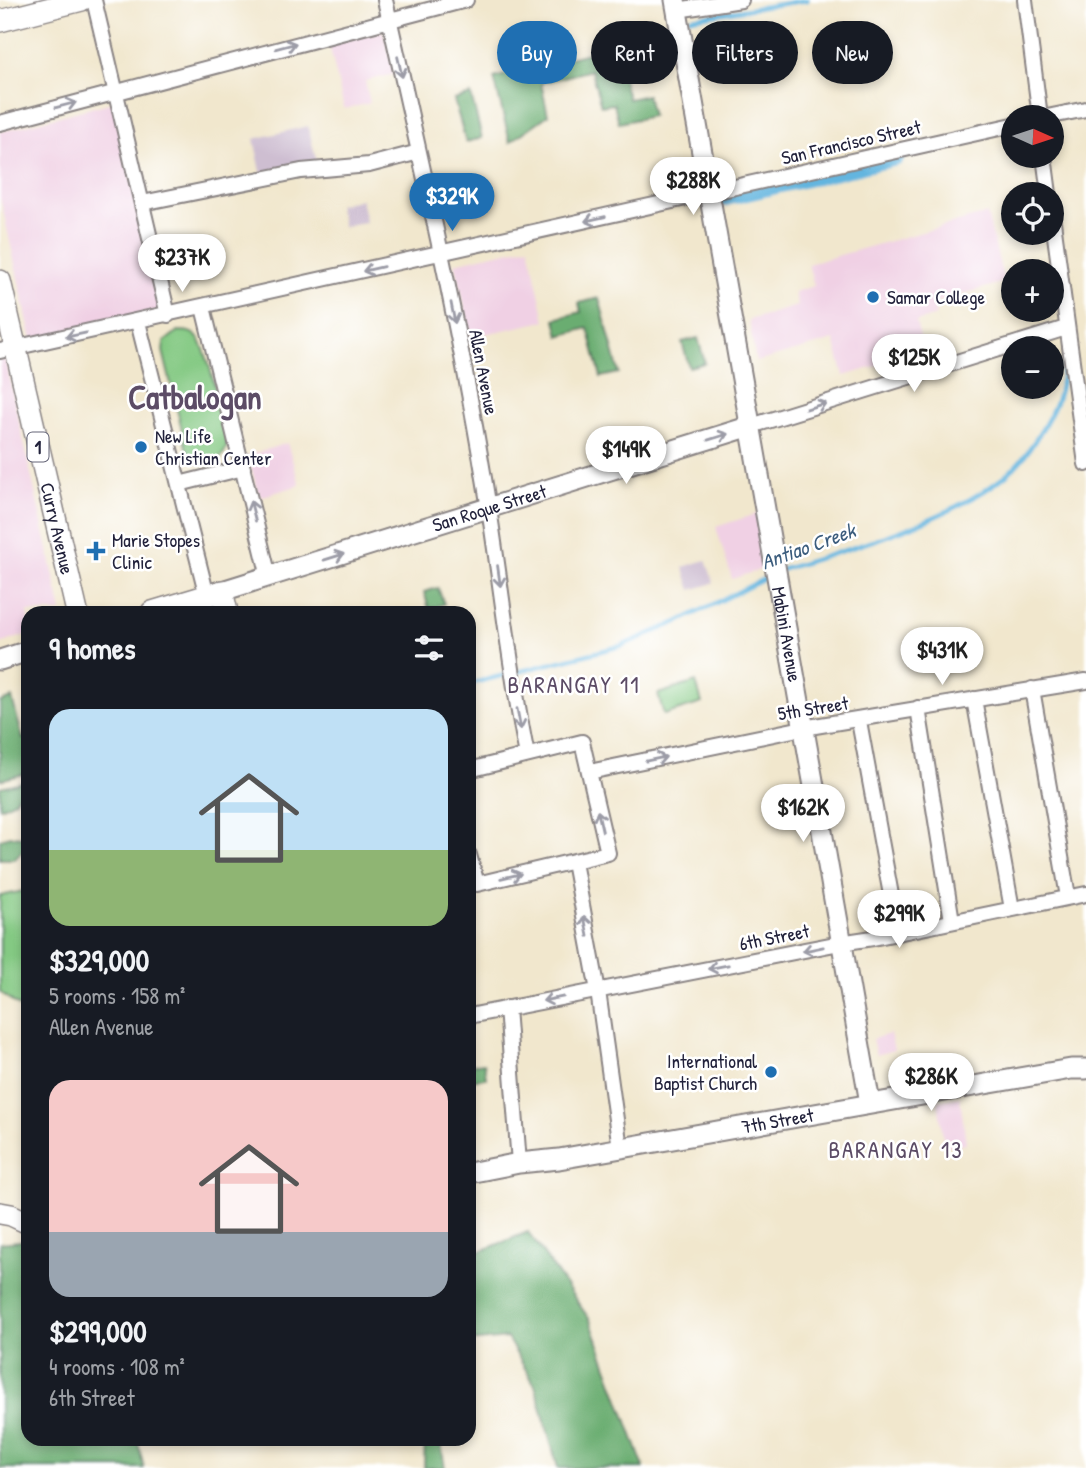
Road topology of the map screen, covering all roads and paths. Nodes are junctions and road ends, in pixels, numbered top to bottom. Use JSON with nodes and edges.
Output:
{"nodes":[{"id":1,"x":82,"y":0,"type":"edge"},
{"id":2,"x":94,"y":0,"type":"edge"},
{"id":3,"x":386,"y":0,"type":"edge"},
{"id":4,"x":466,"y":0,"type":"edge"},
{"id":5,"x":741,"y":0,"type":"edge"},
{"id":6,"x":1025,"y":0,"type":"edge"},
{"id":7,"x":676,"y":5,"type":"edge"},
{"id":8,"x":390,"y":19,"type":"junction"},
{"id":9,"x":0,"y":21,"type":"edge"},
{"id":10,"x":117,"y":92,"type":"junction"},
{"id":11,"x":1038,"y":105,"type":"edge"},
{"id":12,"x":1086,"y":108,"type":"edge"},
{"id":13,"x":1064,"y":113,"type":"edge"},
{"id":14,"x":0,"y":123,"type":"edge"},
{"id":15,"x":1001,"y":128,"type":"edge"},
{"id":16,"x":419,"y":152,"type":"junction"},
{"id":17,"x":710,"y":193,"type":"junction"},
{"id":18,"x":142,"y":203,"type":"junction"},
{"id":19,"x":1056,"y":245,"type":"edge"},
{"id":20,"x":442,"y":254,"type":"junction"},
{"id":21,"x":0,"y":281,"type":"edge"},
{"id":22,"x":203,"y":307,"type":"junction"},
{"id":23,"x":168,"y":315,"type":"junction"},
{"id":24,"x":138,"y":322,"type":"junction"},
{"id":25,"x":1067,"y":335,"type":"junction"},
{"id":26,"x":7,"y":350,"type":"edge"},
{"id":27,"x":1081,"y":391,"type":"edge"},
{"id":28,"x":751,"y":426,"type":"junction"},
{"id":29,"x":1086,"y":464,"type":"edge"},
{"id":30,"x":243,"y":468,"type":"junction"},
{"id":31,"x":179,"y":484,"type":"junction"},
{"id":32,"x":489,"y":508,"type":"junction"},
{"id":33,"x":269,"y":577,"type":"junction"},
{"id":34,"x":215,"y":594,"type":"junction"},
{"id":35,"x":75,"y":606,"type":"edge"},
{"id":36,"x":173,"y":606,"type":"edge"},
{"id":37,"x":224,"y":606,"type":"edge"},
{"id":38,"x":21,"y":653,"type":"edge"},
{"id":39,"x":0,"y":660,"type":"edge"},
{"id":40,"x":1086,"y":681,"type":"edge"},
{"id":41,"x":1032,"y":690,"type":"junction"},
{"id":42,"x":974,"y":699,"type":"junction"},
{"id":43,"x":918,"y":708,"type":"junction"},
{"id":44,"x":859,"y":721,"type":"junction"},
{"id":45,"x":803,"y":728,"type":"junction"},
{"id":46,"x":527,"y":755,"type":"junction"},
{"id":47,"x":476,"y":768,"type":"edge"},
{"id":48,"x":589,"y":772,"type":"junction"},
{"id":49,"x":574,"y":862,"type":"junction"},
{"id":50,"x":476,"y":880,"type":"edge"},
{"id":51,"x":1086,"y":894,"type":"edge"},
{"id":52,"x":1068,"y":897,"type":"junction"},
{"id":53,"x":1012,"y":909,"type":"junction"},
{"id":54,"x":952,"y":921,"type":"junction"},
{"id":55,"x":898,"y":933,"type":"junction"},
{"id":56,"x":840,"y":943,"type":"junction"},
{"id":57,"x":598,"y":990,"type":"junction"},
{"id":58,"x":508,"y":1008,"type":"junction"},
{"id":59,"x":476,"y":1015,"type":"edge"},
{"id":60,"x":1086,"y":1069,"type":"edge"},
{"id":61,"x":870,"y":1104,"type":"junction"},
{"id":62,"x":621,"y":1148,"type":"junction"},
{"id":63,"x":519,"y":1163,"type":"junction"},
{"id":64,"x":476,"y":1172,"type":"edge"},
{"id":65,"x":0,"y":1213,"type":"edge"},
{"id":66,"x":21,"y":1220,"type":"edge"}],
"edges":[{"from":1,"to":9,"type":"main road"},
{"from":2,"to":10,"type":"street"},
{"from":3,"to":8,"type":"street","name":"Allen Avenue"},
{"from":4,"to":8,"type":"street"},
{"from":5,"to":7,"type":"street"},
{"from":6,"to":11,"type":"street"},
{"from":7,"to":17,"type":"street","name":"Mabini Avenue"},
{"from":10,"to":8,"type":"street","one_way":true},
{"from":8,"to":16,"type":"street","name":"Allen Avenue","one_way":true},
{"from":14,"to":10,"type":"street","one_way":true},
{"from":10,"to":18,"type":"street"},
{"from":12,"to":13,"type":"street"},
{"from":15,"to":17,"type":"street","name":"San Francisco Street"},
{"from":16,"to":18,"type":"street"},
{"from":16,"to":20,"type":"street","name":"Allen Avenue"},
{"from":17,"to":20,"type":"street","name":"San Francisco Street","one_way":true},
{"from":17,"to":28,"type":"street","name":"Mabini Avenue"},
{"from":18,"to":23,"type":"street"},
{"from":19,"to":25,"type":"street"},
{"from":20,"to":22,"type":"street","name":"San Francisco Street","one_way":true},
{"from":20,"to":32,"type":"street","name":"Allen Avenue","one_way":true},
{"from":21,"to":26,"type":"main road","name":"Curry Avenue","number":"1"},
{"from":22,"to":23,"type":"street","name":"San Francisco Street"},
{"from":22,"to":30,"type":"street"},
{"from":23,"to":24,"type":"street","name":"San Francisco Street"},
{"from":24,"to":26,"type":"street","name":"San Francisco Street","one_way":true},
{"from":24,"to":31,"type":"street"},
{"from":25,"to":27,"type":"street"},
{"from":28,"to":25,"type":"street","name":"San Roque Street","one_way":true},
{"from":26,"to":35,"type":"main road","name":"Curry Avenue","number":"1"},
{"from":27,"to":29,"type":"street"},
{"from":32,"to":28,"type":"street","name":"San Roque Street","one_way":true},
{"from":28,"to":45,"type":"street","name":"Mabini Avenue"},
{"from":30,"to":31,"type":"street"},
{"from":33,"to":30,"type":"street","one_way":true},
{"from":31,"to":34,"type":"street"},
{"from":33,"to":32,"type":"street","name":"San Roque Street","one_way":true},
{"from":32,"to":46,"type":"street","name":"Allen Avenue","one_way":true},
{"from":33,"to":34,"type":"street","name":"San Roque Street"},
{"from":34,"to":36,"type":"main road","name":"San Roque Street"},
{"from":34,"to":37,"type":"main road"},
{"from":38,"to":39,"type":"street"},
{"from":40,"to":41,"type":"street","name":"5th Street"},
{"from":41,"to":42,"type":"street","name":"5th Street"},
{"from":41,"to":52,"type":"street"},
{"from":42,"to":43,"type":"street","name":"5th Street"},
{"from":42,"to":53,"type":"street"},
{"from":43,"to":44,"type":"street","name":"5th Street"},
{"from":43,"to":54,"type":"street"},
{"from":44,"to":45,"type":"street","name":"5th Street"},
{"from":44,"to":55,"type":"street"},
{"from":48,"to":45,"type":"street","name":"5th Street","one_way":true},
{"from":45,"to":56,"type":"street","name":"Mabini Avenue"},
{"from":46,"to":47,"type":"street"},
{"from":46,"to":48,"type":"street"},
{"from":49,"to":48,"type":"street","one_way":true},
{"from":50,"to":49,"type":"street","one_way":true},
{"from":57,"to":49,"type":"street","one_way":true},
{"from":51,"to":52,"type":"street","name":"6th Street"},
{"from":52,"to":53,"type":"street","name":"6th Street"},
{"from":53,"to":54,"type":"street","name":"6th Street"},
{"from":54,"to":55,"type":"street","name":"6th Street"},
{"from":55,"to":56,"type":"street","name":"6th Street"},
{"from":56,"to":57,"type":"street","name":"6th Street","one_way":true},
{"from":56,"to":61,"type":"street","name":"Mabini Avenue"},
{"from":57,"to":58,"type":"street","name":"6th Street","one_way":true},
{"from":57,"to":62,"type":"street"},
{"from":58,"to":59,"type":"street","name":"6th Street"},
{"from":58,"to":63,"type":"street"},
{"from":60,"to":61,"type":"street","name":"7th Street"},
{"from":61,"to":62,"type":"street","name":"7th Street"},
{"from":62,"to":63,"type":"street","name":"7th Street"},
{"from":63,"to":64,"type":"street","name":"7th Street"},
{"from":65,"to":66,"type":"main road"}]}
